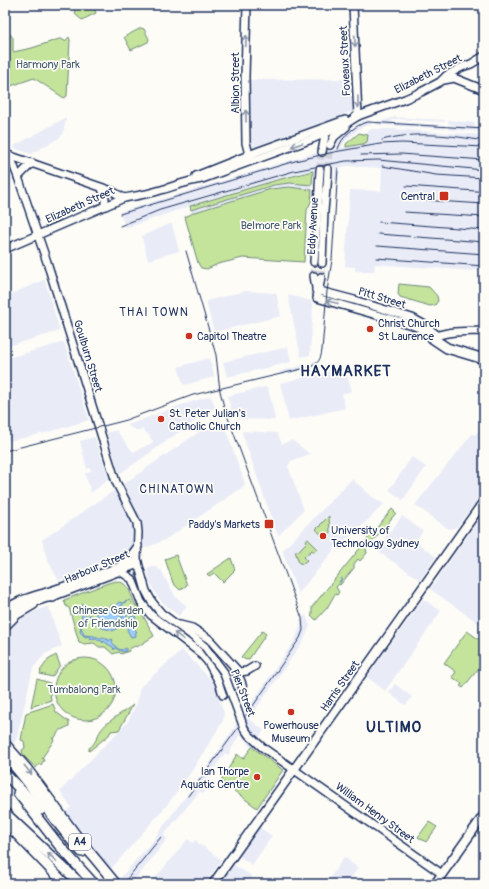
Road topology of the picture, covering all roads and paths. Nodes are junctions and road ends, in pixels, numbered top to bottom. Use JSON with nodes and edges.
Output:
{"nodes":[{"id":1,"x":247,"y":5,"type":"edge"},
{"id":2,"x":353,"y":5,"type":"edge"},
{"id":3,"x":484,"y":56,"type":"edge"},
{"id":4,"x":471,"y":64,"type":"junction"},
{"id":5,"x":440,"y":82,"type":"junction"},
{"id":6,"x":465,"y":82,"type":"junction"},
{"id":7,"x":484,"y":90,"type":"edge"},
{"id":8,"x":358,"y":116,"type":"junction"},
{"id":9,"x":331,"y":125,"type":"junction"},
{"id":10,"x":325,"y":134,"type":"junction"},
{"id":11,"x":311,"y":136,"type":"junction"},
{"id":12,"x":326,"y":150,"type":"junction"},
{"id":13,"x":7,"y":155,"type":"edge"},
{"id":14,"x":250,"y":158,"type":"junction"},
{"id":15,"x":32,"y":163,"type":"junction"},
{"id":16,"x":324,"y":170,"type":"tunnel mouth"},
{"id":17,"x":18,"y":177,"type":"junction"},
{"id":18,"x":102,"y":188,"type":"junction"},
{"id":19,"x":323,"y":188,"type":"junction"},
{"id":20,"x":124,"y":198,"type":"junction"},
{"id":21,"x":105,"y":206,"type":"junction"},
{"id":22,"x":38,"y":235,"type":"junction"},
{"id":23,"x":5,"y":249,"type":"edge"},
{"id":24,"x":314,"y":262,"type":"tunnel mouth"},
{"id":25,"x":322,"y":263,"type":"tunnel mouth"},
{"id":26,"x":318,"y":277,"type":"tunnel mouth"},
{"id":27,"x":484,"y":331,"type":"edge"},
{"id":28,"x":435,"y":338,"type":"junction"},
{"id":29,"x":484,"y":354,"type":"edge"},
{"id":30,"x":484,"y":359,"type":"edge"},
{"id":31,"x":484,"y":501,"type":"edge"},
{"id":32,"x":138,"y":545,"type":"junction"},
{"id":33,"x":138,"y":562,"type":"junction"},
{"id":34,"x":120,"y":569,"type":"junction"},
{"id":35,"x":144,"y":593,"type":"junction"},
{"id":36,"x":53,"y":597,"type":"junction"},
{"id":37,"x":5,"y":610,"type":"edge"},
{"id":38,"x":5,"y":616,"type":"edge"},
{"id":39,"x":176,"y":624,"type":"junction"},
{"id":40,"x":5,"y":627,"type":"edge"},
{"id":41,"x":232,"y":666,"type":"junction"},
{"id":42,"x":255,"y":666,"type":"dead end"},
{"id":43,"x":243,"y":689,"type":"dead end"},
{"id":44,"x":223,"y":695,"type":"dead end"},
{"id":45,"x":5,"y":744,"type":"edge"},
{"id":46,"x":5,"y":756,"type":"edge"},
{"id":47,"x":295,"y":769,"type":"junction"},
{"id":48,"x":5,"y":775,"type":"edge"},
{"id":49,"x":5,"y":813,"type":"edge"},
{"id":50,"x":484,"y":815,"type":"edge"},
{"id":51,"x":5,"y":822,"type":"edge"},
{"id":52,"x":37,"y":854,"type":"junction"},
{"id":53,"x":442,"y":874,"type":"junction"},
{"id":54,"x":60,"y":884,"type":"edge"},
{"id":55,"x":65,"y":884,"type":"edge"},
{"id":56,"x":81,"y":884,"type":"edge"},
{"id":57,"x":94,"y":884,"type":"edge"},
{"id":58,"x":110,"y":884,"type":"edge"},
{"id":59,"x":115,"y":884,"type":"edge"},
{"id":60,"x":213,"y":884,"type":"edge"},
{"id":61,"x":435,"y":884,"type":"edge"}],
"edges":[{"from":14,"to":1,"type":"main road","name":"Albion Street","one_way":true},
{"from":2,"to":8,"type":"main road","name":"Foveaux Street","one_way":true},
{"from":3,"to":4,"type":"main road","name":"Elizabeth Street"},
{"from":4,"to":5,"type":"main road","name":"Elizabeth Street"},
{"from":4,"to":6,"type":"main road"},
{"from":5,"to":6,"type":"main road"},
{"from":5,"to":8,"type":"main road","name":"Elizabeth Street"},
{"from":6,"to":7,"type":"main road"},
{"from":8,"to":9,"type":"main road","name":"Elizabeth Street"},
{"from":8,"to":10,"type":"main road","name":"Elizabeth Street"},
{"from":8,"to":12,"type":"main road"},
{"from":9,"to":10,"type":"main road"},
{"from":9,"to":11,"type":"main road","name":"Elizabeth Street"},
{"from":10,"to":11,"type":"main road"},
{"from":10,"to":12,"type":"main road"},
{"from":11,"to":12,"type":"main road"},
{"from":11,"to":14,"type":"main road","name":"Elizabeth Street"},
{"from":13,"to":15,"type":"main road"},
{"from":13,"to":17,"type":"main road","name":"Goulburn Street"},
{"from":14,"to":20,"type":"main road","name":"Elizabeth Street"},
{"from":15,"to":17,"type":"main road"},
{"from":15,"to":18,"type":"main road"},
{"from":16,"to":19,"type":"main road","name":"Eddy Avenue"},
{"from":17,"to":22,"type":"main road","name":"Goulburn Street"},
{"from":18,"to":20,"type":"main road"},
{"from":18,"to":21,"type":"main road"},
{"from":19,"to":24,"type":"main road","name":"Eddy Avenue"},
{"from":19,"to":25,"type":"main road","name":"Eddy Avenue"},
{"from":20,"to":21,"type":"main road","name":"Elizabeth Street"},
{"from":21,"to":22,"type":"main road","name":"Elizabeth Street"},
{"from":22,"to":23,"type":"main road","name":"Elizabeth Street"},
{"from":22,"to":32,"type":"main road","name":"Goulburn Street"},
{"from":26,"to":28,"type":"main road","name":"Pitt Street"},
{"from":27,"to":28,"type":"main road"},
{"from":28,"to":29,"type":"highway"},
{"from":28,"to":30,"type":"highway"},
{"from":31,"to":47,"type":"main road","name":"Harris Street"},
{"from":32,"to":33,"type":"main road","name":"Goulburn Street"},
{"from":32,"to":34,"type":"main road"},
{"from":33,"to":34,"type":"main road","name":"Harbour Street"},
{"from":33,"to":35,"type":"main road","name":"Pier Street"},
{"from":34,"to":35,"type":"main road"},
{"from":34,"to":36,"type":"main road","name":"Harbour Street"},
{"from":34,"to":37,"type":"main road","name":"Harbour Street"},
{"from":35,"to":39,"type":"main road","name":"Pier Street"},
{"from":44,"to":35,"type":"main road","one_way":true},
{"from":36,"to":38,"type":"highway"},
{"from":36,"to":40,"type":"main road","name":"Harbour Street"},
{"from":39,"to":41,"type":"main road"},
{"from":39,"to":47,"type":"main road","name":"Pier Street","bridge":true},
{"from":41,"to":42,"type":"main road"},
{"from":41,"to":43,"type":"main road"},
{"from":45,"to":59,"type":"highway","number":"A4","one_way":true},
{"from":46,"to":59,"type":"highway"},
{"from":47,"to":53,"type":"main road","name":"William Henry Street"},
{"from":47,"to":60,"type":"main road","name":"Harris Street"},
{"from":48,"to":57,"type":"highway"},
{"from":48,"to":58,"type":"highway"},
{"from":56,"to":49,"type":"highway","one_way":true},
{"from":50,"to":53,"type":"main road"},
{"from":51,"to":52,"type":"highway"},
{"from":52,"to":54,"type":"highway"},
{"from":52,"to":55,"type":"highway"},
{"from":53,"to":61,"type":"main road"}]}
